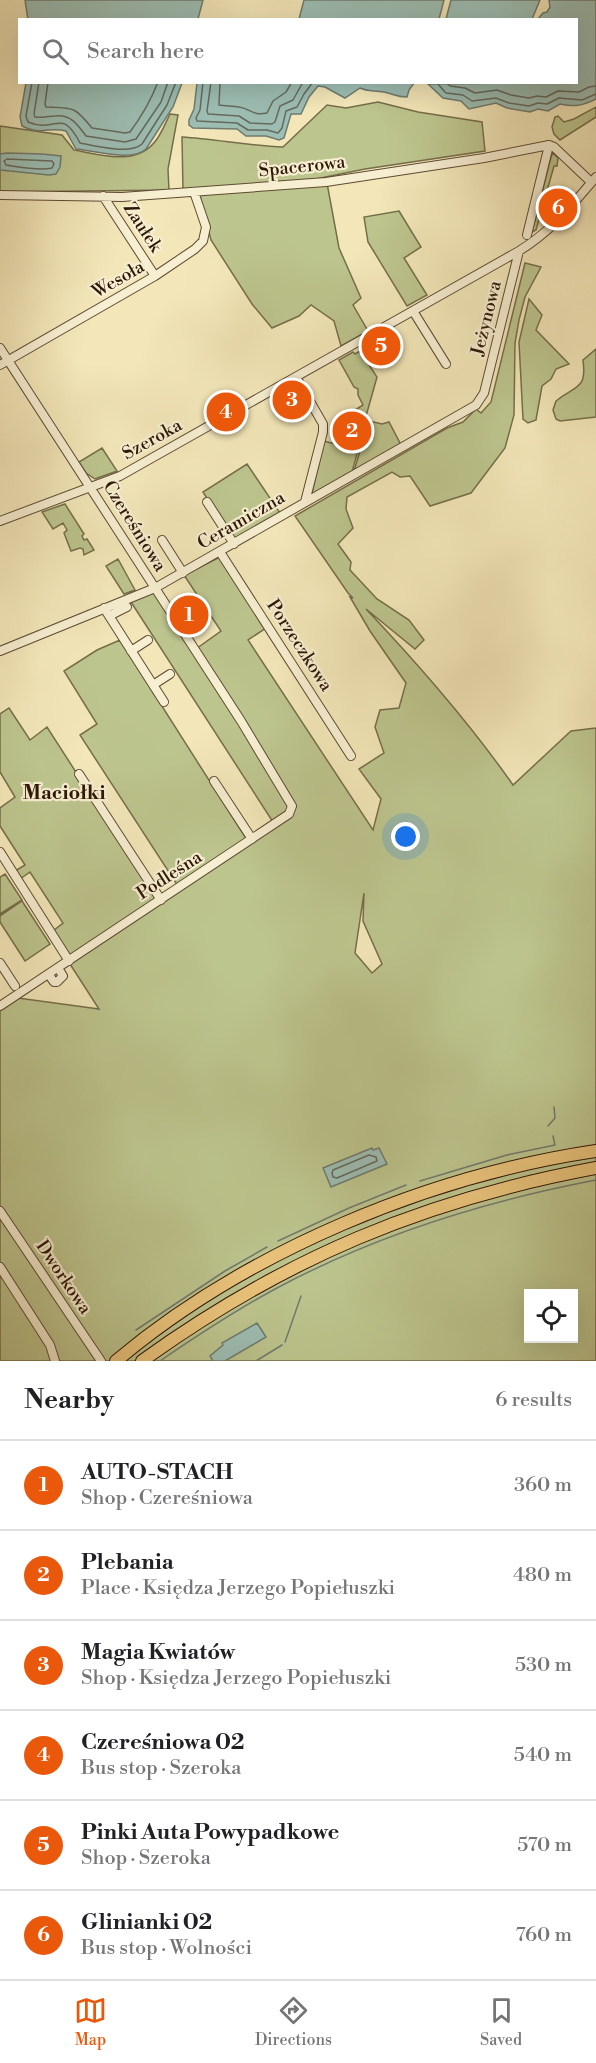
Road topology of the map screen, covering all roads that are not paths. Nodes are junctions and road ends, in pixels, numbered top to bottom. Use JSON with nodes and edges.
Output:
{"nodes":[{"id":1,"x":549,"y":146,"type":"junction"},
{"id":2,"x":594,"y":179,"type":"edge"},
{"id":3,"x":194,"y":192,"type":"junction"},
{"id":4,"x":0,"y":195,"type":"edge"},
{"id":5,"x":103,"y":196,"type":"junction"},
{"id":6,"x":529,"y":240,"type":"junction"},
{"id":7,"x":519,"y":251,"type":"junction"},
{"id":8,"x":155,"y":276,"type":"junction"},
{"id":9,"x":413,"y":311,"type":"junction"},
{"id":10,"x":0,"y":348,"type":"edge"},
{"id":11,"x":4,"y":362,"type":"edge"},
{"id":12,"x":446,"y":364,"type":"dead end"},
{"id":13,"x":296,"y":377,"type":"junction"},
{"id":14,"x":484,"y":393,"type":"joint"},
{"id":15,"x":92,"y":488,"type":"junction"},
{"id":16,"x":207,"y":502,"type":"dead end"},
{"id":17,"x":305,"y":502,"type":"junction"},
{"id":18,"x":0,"y":521,"type":"edge"},
{"id":19,"x":162,"y":540,"type":"dead end"},
{"id":20,"x":234,"y":544,"type":"junction"},
{"id":21,"x":220,"y":552,"type":"junction"},
{"id":22,"x":183,"y":573,"type":"junction"},
{"id":23,"x":154,"y":588,"type":"junction"},
{"id":24,"x":127,"y":607,"type":"dead end"},
{"id":25,"x":106,"y":612,"type":"junction"},
{"id":26,"x":148,"y":640,"type":"dead end"},
{"id":27,"x":0,"y":651,"type":"edge"},
{"id":28,"x":131,"y":651,"type":"junction"},
{"id":29,"x":170,"y":674,"type":"dead end"},
{"id":30,"x":153,"y":685,"type":"junction"},
{"id":31,"x":164,"y":702,"type":"dead end"},
{"id":32,"x":351,"y":756,"type":"dead end"},
{"id":33,"x":79,"y":774,"type":"dead end"},
{"id":34,"x":214,"y":781,"type":"dead end"},
{"id":35,"x":289,"y":814,"type":"joint"},
{"id":36,"x":252,"y":839,"type":"junction"},
{"id":37,"x":0,"y":852,"type":"edge"},
{"id":38,"x":0,"y":860,"type":"edge"},
{"id":39,"x":160,"y":900,"type":"junction"},
{"id":40,"x":68,"y":962,"type":"junction"},
{"id":41,"x":0,"y":963,"type":"edge"},
{"id":42,"x":15,"y":986,"type":"dead end"},
{"id":43,"x":0,"y":1006,"type":"edge"},
{"id":44,"x":596,"y":1151,"type":"edge"},
{"id":45,"x":596,"y":1168,"type":"edge"},
{"id":46,"x":0,"y":1211,"type":"edge"},
{"id":47,"x":0,"y":1267,"type":"edge"},
{"id":48,"x":99,"y":1358,"type":"edge"},
{"id":49,"x":55,"y":1361,"type":"edge"},
{"id":50,"x":116,"y":1361,"type":"edge"},
{"id":51,"x":142,"y":1361,"type":"edge"}],
"edges":[{"from":1,"to":2,"type":"street"},
{"from":1,"to":3,"type":"street","name":"Spacerowa"},
{"from":1,"to":6,"type":"street"},
{"from":2,"to":6,"type":"street","name":"Szeroka"},
{"from":3,"to":5,"type":"street","name":"Spacerowa"},
{"from":3,"to":8,"type":"street","name":"Wesoła"},
{"from":4,"to":5,"type":"street","name":"Spacerowa"},
{"from":5,"to":8,"type":"street","name":"Zaułek"},
{"from":6,"to":7,"type":"street","name":"Szeroka"},
{"from":7,"to":9,"type":"street","name":"Szeroka"},
{"from":7,"to":14,"type":"street","name":"Jeżynowa"},
{"from":8,"to":11,"type":"street","name":"Wesoła"},
{"from":9,"to":12,"type":"street"},
{"from":9,"to":13,"type":"street","name":"Szeroka"},
{"from":10,"to":11,"type":"street","name":"Czereśniowa"},
{"from":11,"to":15,"type":"street","name":"Czereśniowa"},
{"from":13,"to":15,"type":"street","name":"Szeroka"},
{"from":13,"to":17,"type":"street"},
{"from":14,"to":17,"type":"street","name":"Ceramiczna"},
{"from":15,"to":18,"type":"street","name":"Szeroka"},
{"from":15,"to":23,"type":"street","name":"Czereśniowa"},
{"from":16,"to":20,"type":"street"},
{"from":17,"to":20,"type":"street","name":"Ceramiczna"},
{"from":19,"to":22,"type":"street"},
{"from":20,"to":21,"type":"street","name":"Ceramiczna"},
{"from":21,"to":22,"type":"street","name":"Ceramiczna"},
{"from":21,"to":32,"type":"street","name":"Porzeczkowa"},
{"from":22,"to":23,"type":"street","name":"Ceramiczna"},
{"from":23,"to":25,"type":"street","name":"Ceramiczna"},
{"from":23,"to":35,"type":"street","name":"Czereśniowa"},
{"from":24,"to":25,"type":"street"},
{"from":25,"to":27,"type":"street","name":"Ceramiczna"},
{"from":25,"to":28,"type":"street"},
{"from":26,"to":28,"type":"street"},
{"from":28,"to":30,"type":"street"},
{"from":29,"to":30,"type":"street"},
{"from":30,"to":31,"type":"street"},
{"from":33,"to":39,"type":"street"},
{"from":34,"to":36,"type":"street"},
{"from":35,"to":36,"type":"street","name":"Podleśna"},
{"from":36,"to":39,"type":"street","name":"Podleśna"},
{"from":37,"to":40,"type":"street"},
{"from":38,"to":40,"type":"street"},
{"from":39,"to":40,"type":"street","name":"Podleśna"},
{"from":40,"to":43,"type":"street","name":"Podleśna"},
{"from":41,"to":42,"type":"street"},
{"from":44,"to":50,"type":"highway"},
{"from":45,"to":51,"type":"highway"},
{"from":46,"to":48,"type":"street","name":"Dworkowa"},
{"from":47,"to":49,"type":"street"}]}
